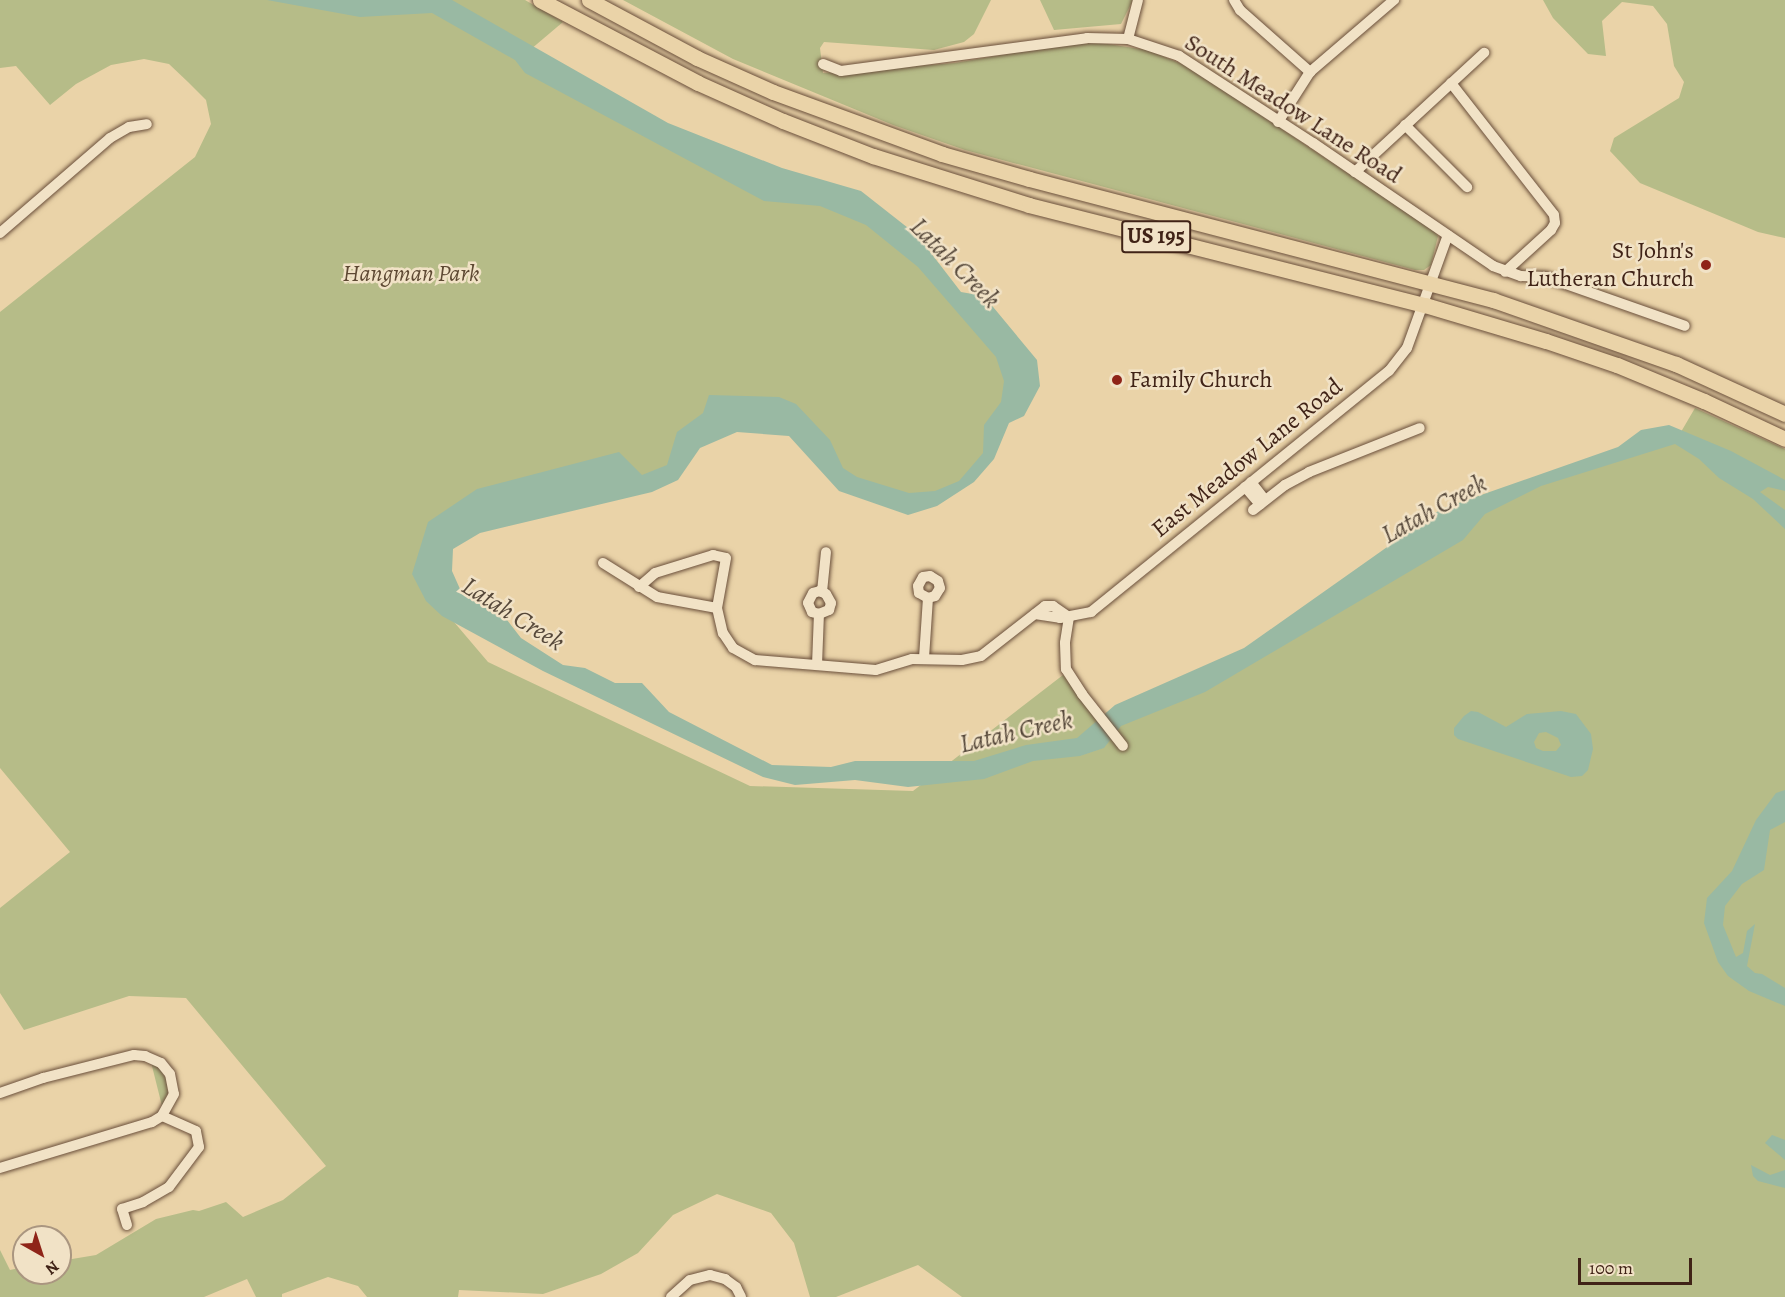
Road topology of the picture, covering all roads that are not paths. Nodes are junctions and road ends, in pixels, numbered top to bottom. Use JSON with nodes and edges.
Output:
{"nodes":[{"id":1,"x":540,"y":0,"type":"edge"},
{"id":2,"x":589,"y":0,"type":"edge"},
{"id":3,"x":1138,"y":0,"type":"edge"},
{"id":4,"x":1234,"y":0,"type":"edge"},
{"id":5,"x":1394,"y":0,"type":"edge"},
{"id":6,"x":1128,"y":39,"type":"junction"},
{"id":7,"x":1484,"y":53,"type":"dead end"},
{"id":8,"x":823,"y":64,"type":"dead end"},
{"id":9,"x":1310,"y":72,"type":"junction"},
{"id":10,"x":1451,"y":83,"type":"junction"},
{"id":11,"x":1278,"y":122,"type":"junction"},
{"id":12,"x":147,"y":124,"type":"dead end"},
{"id":13,"x":1405,"y":125,"type":"junction"},
{"id":14,"x":1355,"y":171,"type":"junction"},
{"id":15,"x":1467,"y":187,"type":"dead end"},
{"id":16,"x":0,"y":233,"type":"edge"},
{"id":17,"x":1448,"y":235,"type":"junction"},
{"id":18,"x":1505,"y":272,"type":"junction"},
{"id":19,"x":1430,"y":285,"type":"junction"},
{"id":20,"x":1425,"y":305,"type":"junction"},
{"id":21,"x":1684,"y":326,"type":"dead end"},
{"id":22,"x":1785,"y":414,"type":"edge"},
{"id":23,"x":1420,"y":428,"type":"dead end"},
{"id":24,"x":1785,"y":439,"type":"edge"},
{"id":25,"x":1248,"y":485,"type":"junction"},
{"id":26,"x":826,"y":552,"type":"dead end"},
{"id":27,"x":603,"y":563,"type":"dead end"},
{"id":28,"x":639,"y":587,"type":"junction"},
{"id":29,"x":822,"y":592,"type":"junction"},
{"id":30,"x":928,"y":598,"type":"dead end"},
{"id":31,"x":717,"y":608,"type":"junction"},
{"id":32,"x":819,"y":614,"type":"junction"},
{"id":33,"x":1069,"y":617,"type":"junction"},
{"id":34,"x":924,"y":658,"type":"junction"},
{"id":35,"x":817,"y":665,"type":"junction"},
{"id":36,"x":1123,"y":746,"type":"dead end"},
{"id":37,"x":0,"y":1093,"type":"edge"},
{"id":38,"x":162,"y":1116,"type":"junction"},
{"id":39,"x":0,"y":1168,"type":"edge"},
{"id":40,"x":127,"y":1225,"type":"dead end"},
{"id":41,"x":671,"y":1297,"type":"edge"},
{"id":42,"x":741,"y":1297,"type":"edge"}],
"edges":[{"from":1,"to":20,"type":"highway","number":"US 195"},
{"from":2,"to":19,"type":"highway","number":"US 195"},
{"from":3,"to":6,"type":"street"},
{"from":4,"to":9,"type":"street"},
{"from":5,"to":9,"type":"street"},
{"from":6,"to":8,"type":"street","name":"South Meadow Lane Road"},
{"from":6,"to":11,"type":"street","name":"South Meadow Lane Road"},
{"from":7,"to":10,"type":"street"},
{"from":9,"to":11,"type":"street"},
{"from":10,"to":13,"type":"street"},
{"from":10,"to":18,"type":"street"},
{"from":11,"to":14,"type":"street","name":"South Meadow Lane Road"},
{"from":12,"to":16,"type":"street"},
{"from":13,"to":14,"type":"street"},
{"from":13,"to":15,"type":"street"},
{"from":14,"to":17,"type":"street","name":"South Meadow Lane Road"},
{"from":17,"to":18,"type":"street","name":"South Meadow Lane Road"},
{"from":17,"to":19,"type":"street"},
{"from":18,"to":21,"type":"street","name":"South Meadow Lane Road"},
{"from":19,"to":20,"type":"street"},
{"from":19,"to":22,"type":"highway","number":"US 195"},
{"from":20,"to":24,"type":"highway","number":"US 195"},
{"from":20,"to":25,"type":"street","name":"East Meadow Lane Road"},
{"from":23,"to":25,"type":"street"},
{"from":25,"to":33,"type":"street","name":"East Meadow Lane Road"},
{"from":26,"to":29,"type":"street"},
{"from":27,"to":28,"type":"street"},
{"from":28,"to":31,"type":"street"},
{"from":28,"to":31,"type":"street"},
{"from":29,"to":32,"type":"street"},
{"from":29,"to":32,"type":"street"},
{"from":30,"to":34,"type":"street"},
{"from":31,"to":35,"type":"street"},
{"from":32,"to":35,"type":"street"},
{"from":33,"to":34,"type":"street"},
{"from":33,"to":36,"type":"street"},
{"from":34,"to":35,"type":"street"},
{"from":37,"to":38,"type":"street"},
{"from":38,"to":39,"type":"street"},
{"from":38,"to":40,"type":"street"},
{"from":41,"to":42,"type":"street"}]}
